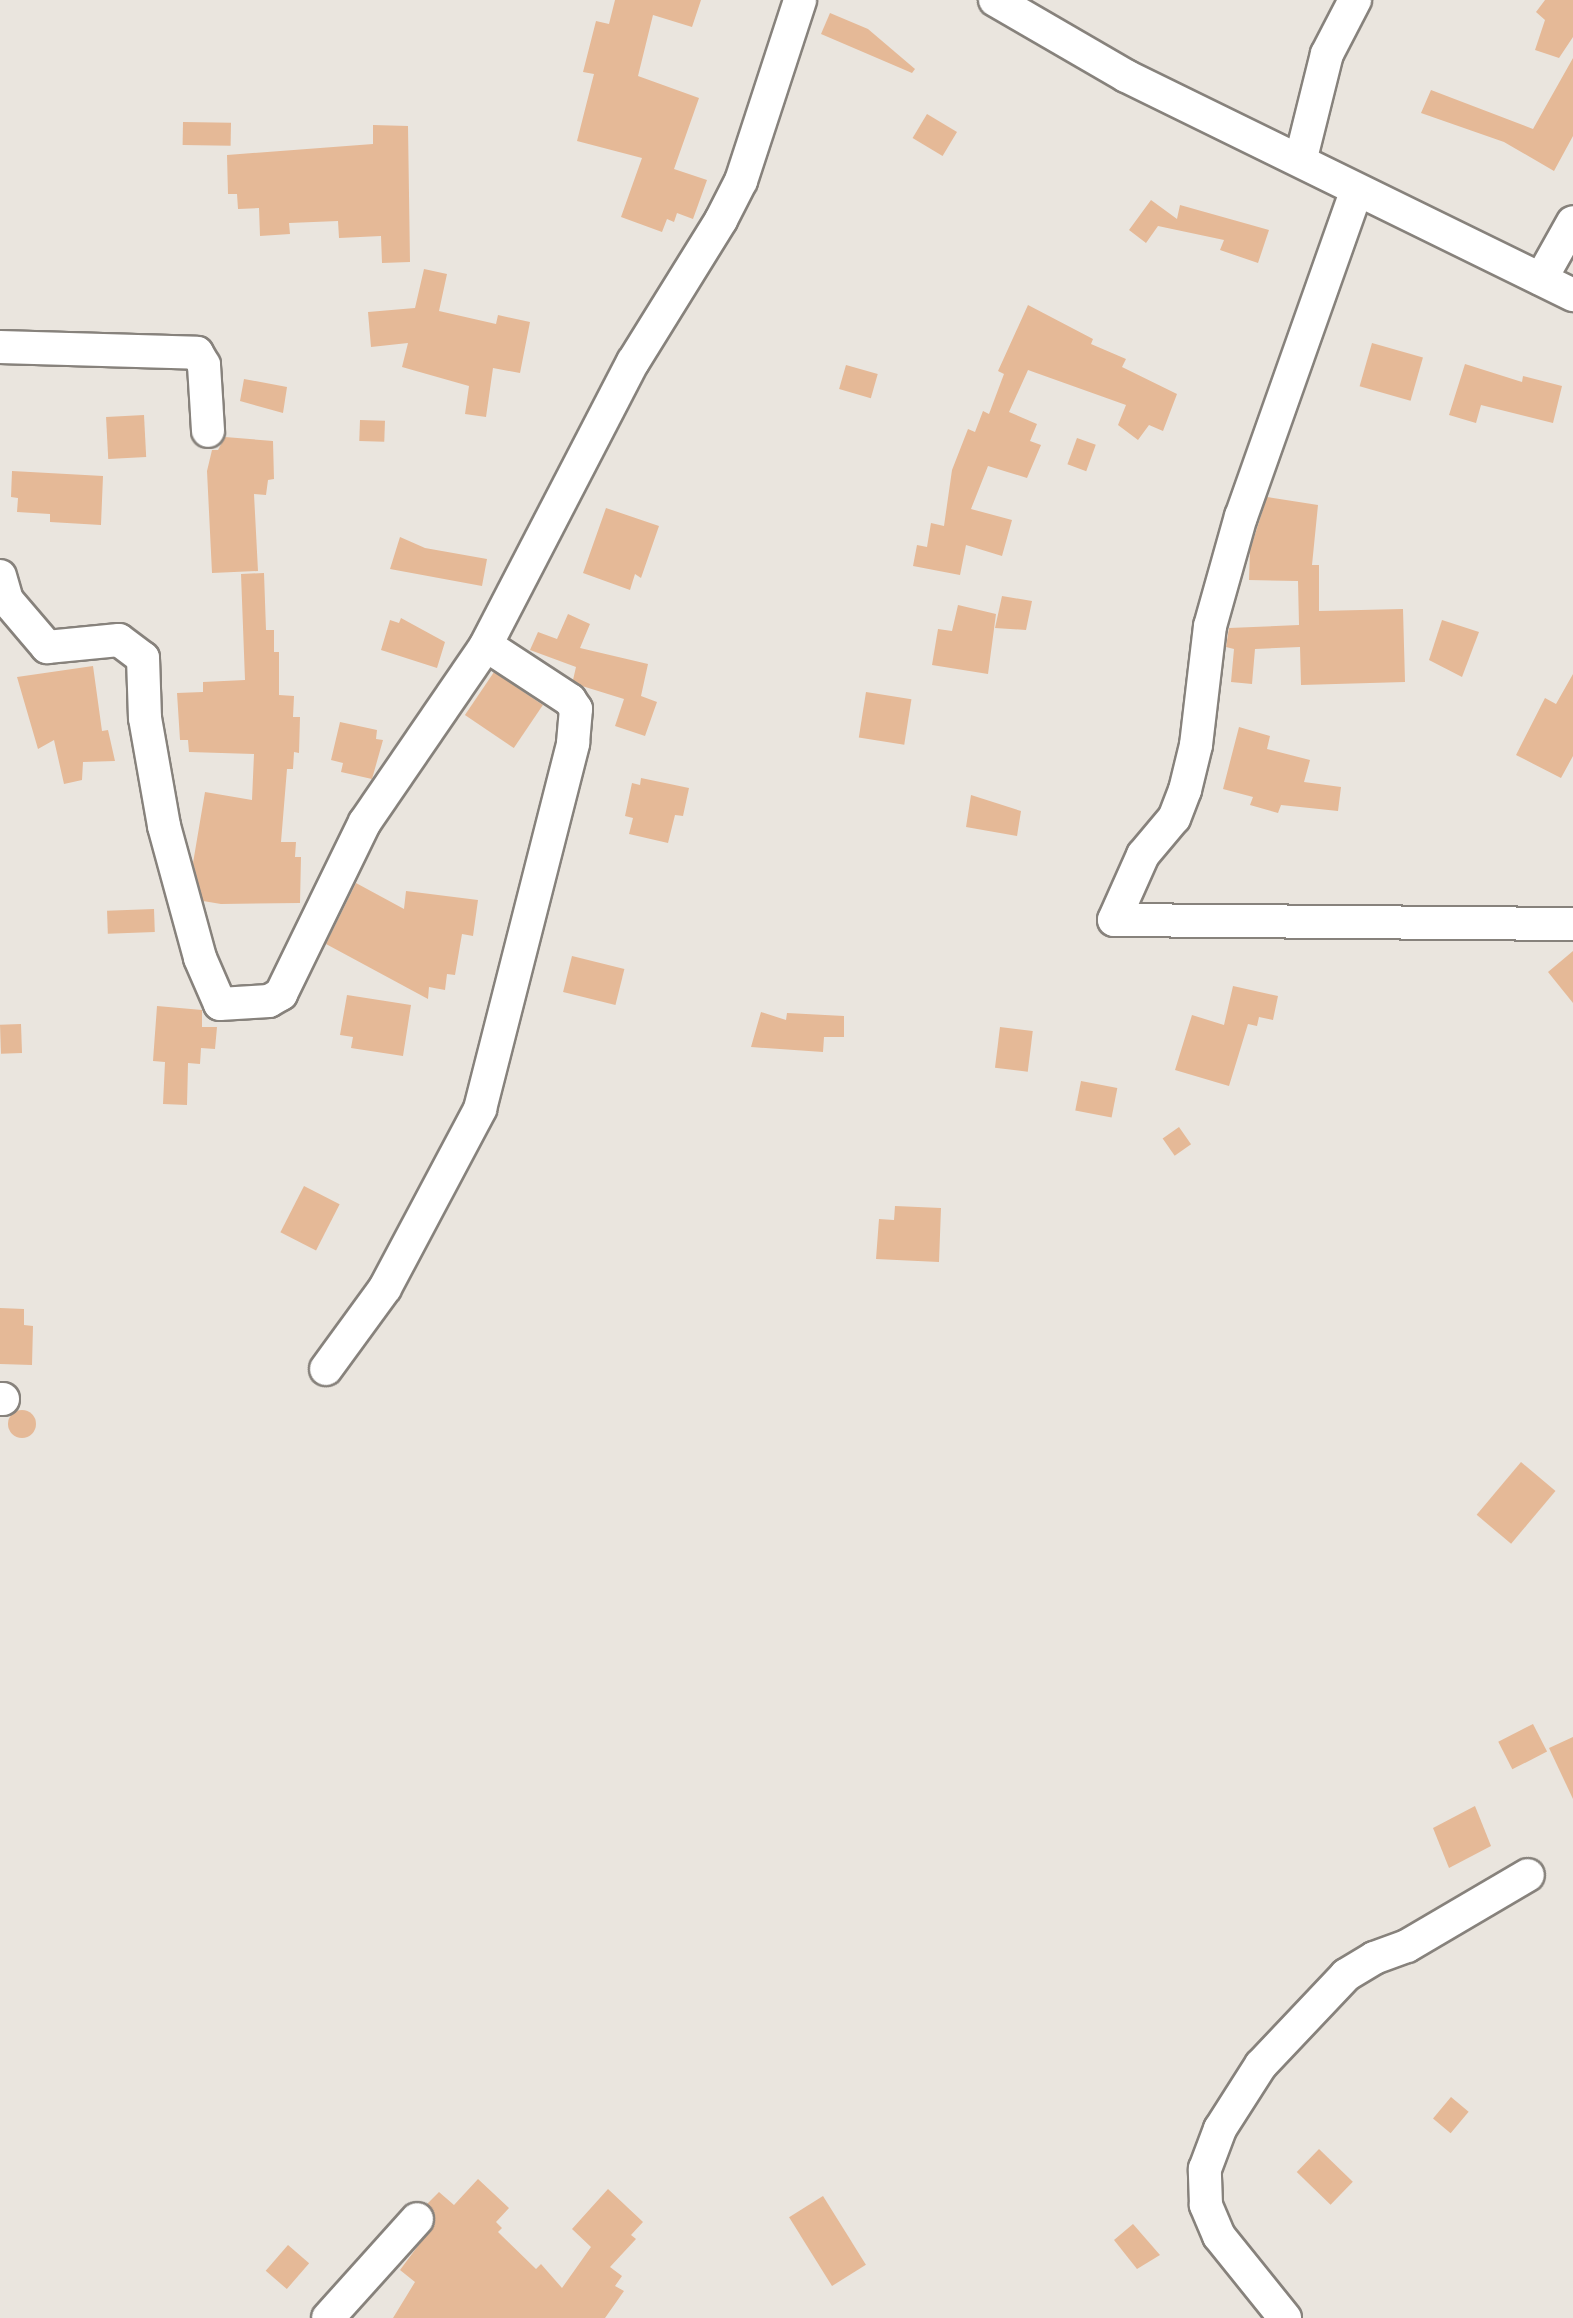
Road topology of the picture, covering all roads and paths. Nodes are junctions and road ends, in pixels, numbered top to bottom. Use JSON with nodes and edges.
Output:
{"nodes":[{"id":1,"x":800,"y":0,"type":"edge"},
{"id":2,"x":995,"y":0,"type":"edge"},
{"id":3,"x":1355,"y":0,"type":"edge"},
{"id":4,"x":1301,"y":158,"type":"junction"},
{"id":5,"x":1356,"y":192,"type":"junction"},
{"id":6,"x":1573,"y":222,"type":"edge"},
{"id":7,"x":1541,"y":279,"type":"junction"},
{"id":8,"x":1573,"y":295,"type":"edge"},
{"id":9,"x":0,"y":347,"type":"edge"},
{"id":10,"x":208,"y":432,"type":"dead end"},
{"id":11,"x":0,"y":576,"type":"edge"},
{"id":12,"x":486,"y":645,"type":"junction"},
{"id":13,"x":1573,"y":923,"type":"edge"},
{"id":14,"x":326,"y":1368,"type":"dead end"},
{"id":15,"x":1528,"y":1875,"type":"dead end"},
{"id":16,"x":417,"y":2218,"type":"dead end"},
{"id":17,"x":328,"y":2318,"type":"edge"},
{"id":18,"x":1285,"y":2318,"type":"edge"}],
"edges":[{"from":1,"to":12,"type":"street"},
{"from":2,"to":4,"type":"street"},
{"from":3,"to":4,"type":"street"},
{"from":4,"to":5,"type":"street"},
{"from":5,"to":7,"type":"street"},
{"from":5,"to":13,"type":"street"},
{"from":6,"to":7,"type":"street"},
{"from":7,"to":8,"type":"street"},
{"from":9,"to":10,"type":"street"},
{"from":11,"to":12,"type":"street"},
{"from":12,"to":14,"type":"street"},
{"from":15,"to":18,"type":"street"},
{"from":16,"to":17,"type":"street"}]}
